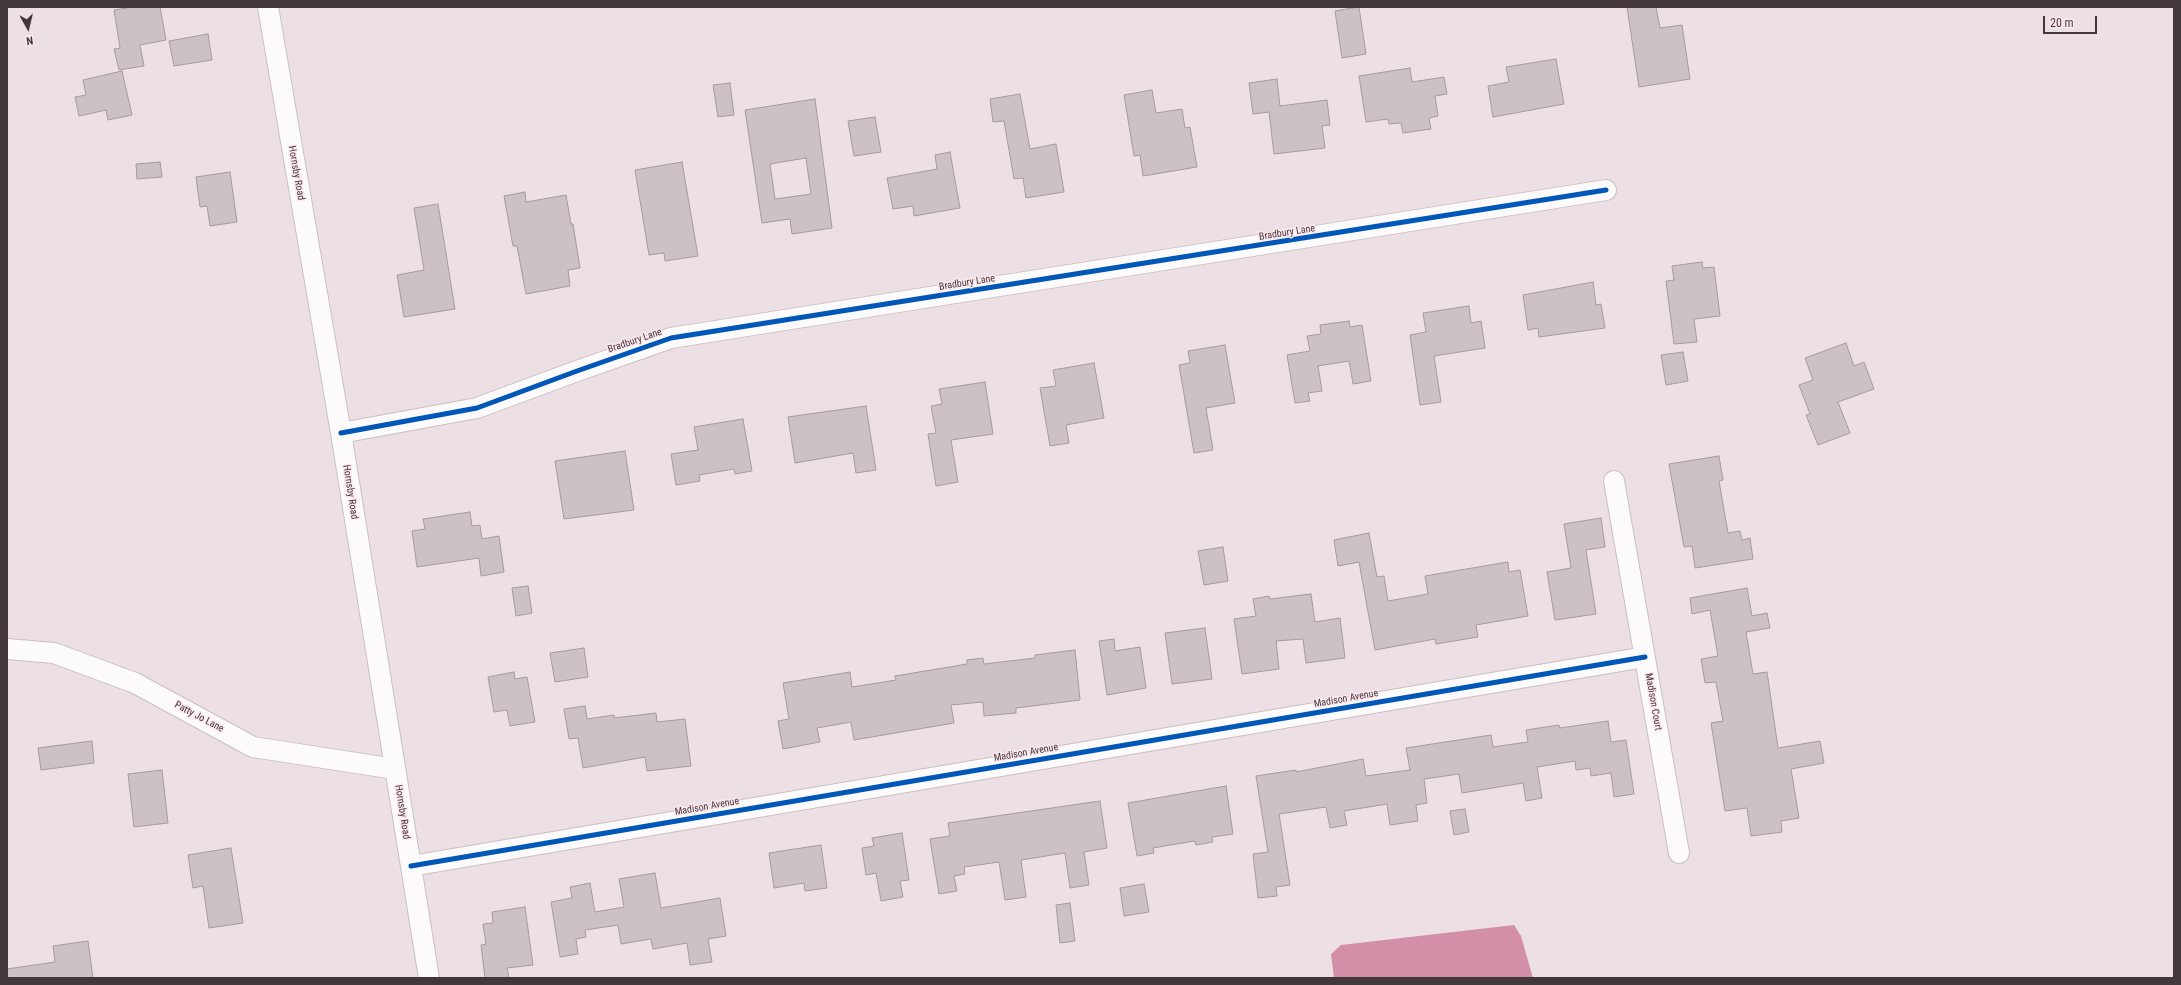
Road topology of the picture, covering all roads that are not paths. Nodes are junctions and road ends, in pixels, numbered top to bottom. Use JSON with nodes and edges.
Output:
{"nodes":[{"id":1,"x":268,"y":7,"type":"edge"},
{"id":2,"x":1606,"y":190,"type":"dead end"},
{"id":3,"x":341,"y":433,"type":"junction"},
{"id":4,"x":1614,"y":481,"type":"dead end"},
{"id":5,"x":7,"y":649,"type":"edge"},
{"id":6,"x":1645,"y":657,"type":"junction"},
{"id":7,"x":395,"y":769,"type":"junction"},
{"id":8,"x":1679,"y":853,"type":"dead end"},
{"id":9,"x":411,"y":866,"type":"junction"},
{"id":10,"x":429,"y":978,"type":"edge"}],
"edges":[{"from":1,"to":3,"type":"street","name":"Hornsby Road"},
{"from":2,"to":3,"type":"street","name":"Bradbury Lane"},
{"from":3,"to":7,"type":"street","name":"Hornsby Road"},
{"from":4,"to":6,"type":"street","name":"Madison Court"},
{"from":5,"to":7,"type":"street","name":"Patty Jo Lane"},
{"from":6,"to":8,"type":"street","name":"Madison Court"},
{"from":6,"to":9,"type":"street","name":"Madison Avenue"},
{"from":7,"to":9,"type":"street","name":"Hornsby Road"},
{"from":9,"to":10,"type":"street","name":"Hornsby Road"}]}
